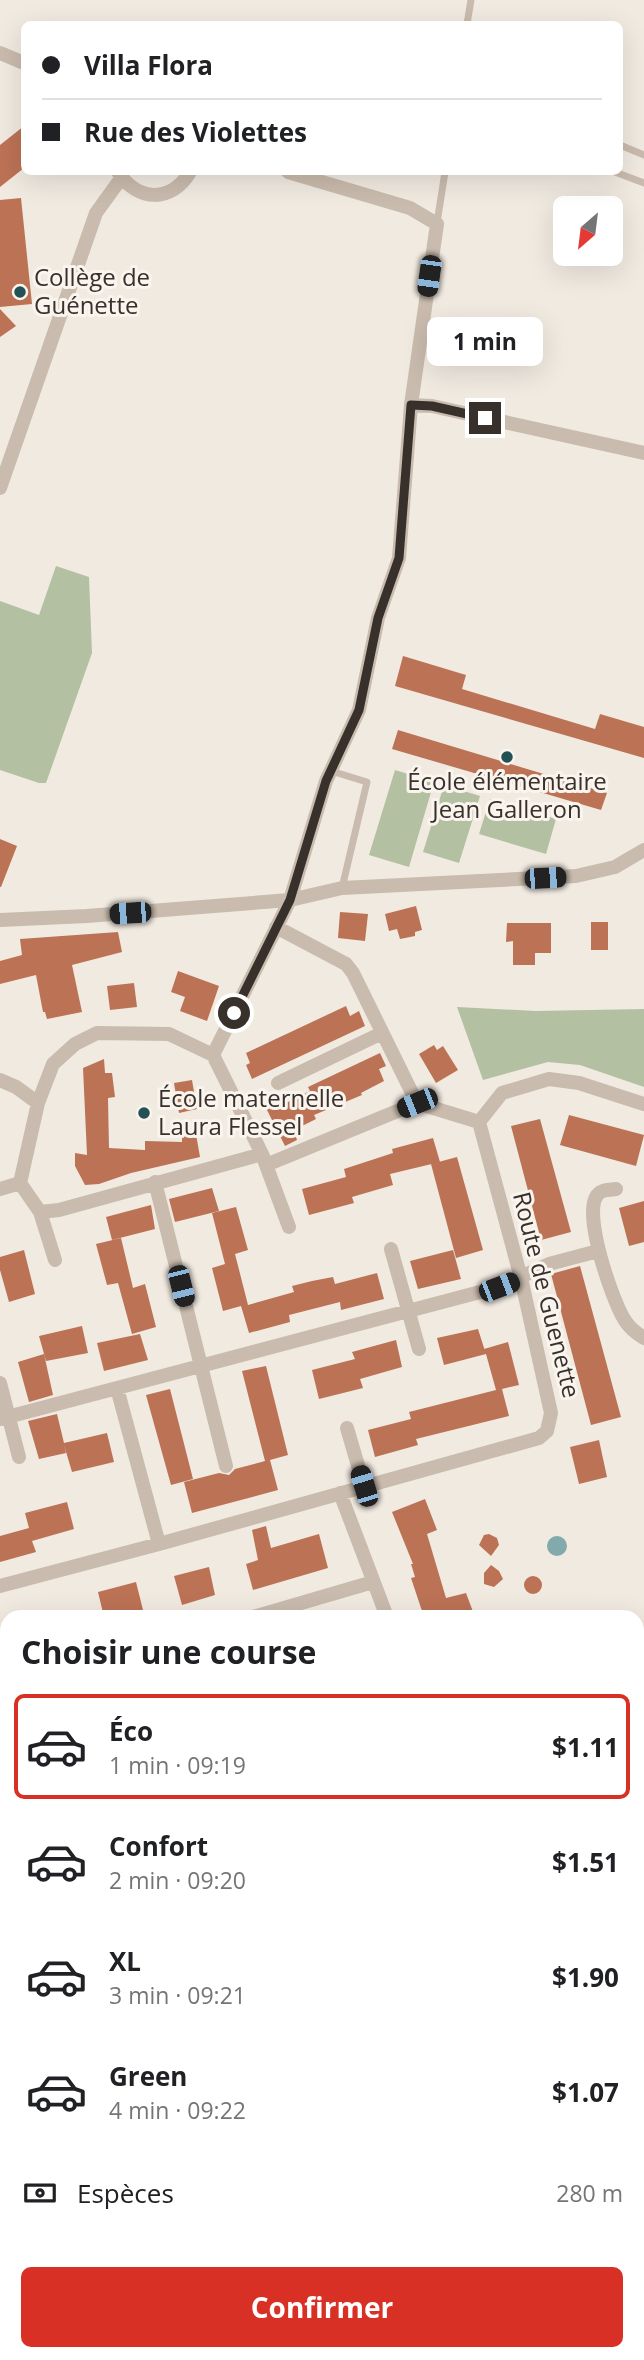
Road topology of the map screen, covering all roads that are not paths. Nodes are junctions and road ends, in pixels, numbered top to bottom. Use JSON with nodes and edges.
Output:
{"nodes":[{"id":1,"x":471,"y":0,"type":"edge"},
{"id":2,"x":468,"y":21,"type":"edge"},
{"id":3,"x":0,"y":53,"type":"edge"},
{"id":4,"x":21,"y":62,"type":"edge"},
{"id":5,"x":623,"y":146,"type":"edge"},
{"id":6,"x":644,"y":155,"type":"edge"},
{"id":7,"x":119,"y":175,"type":"edge"},
{"id":8,"x":121,"y":175,"type":"edge"},
{"id":9,"x":188,"y":175,"type":"edge"},
{"id":10,"x":298,"y":175,"type":"edge"},
{"id":11,"x":444,"y":175,"type":"edge"},
{"id":12,"x":623,"y":175,"type":"edge"},
{"id":13,"x":644,"y":183,"type":"edge"},
{"id":14,"x":437,"y":224,"type":"junction"},
{"id":15,"x":411,"y":405,"type":"junction"},
{"id":16,"x":644,"y":453,"type":"edge"},
{"id":17,"x":0,"y":488,"type":"edge"},
{"id":18,"x":331,"y":771,"type":"junction"},
{"id":19,"x":644,"y":850,"type":"edge"},
{"id":20,"x":342,"y":888,"type":"junction"},
{"id":21,"x":290,"y":900,"type":"junction"},
{"id":22,"x":0,"y":920,"type":"edge"},
{"id":23,"x":276,"y":927,"type":"junction"},
{"id":24,"x":382,"y":1033,"type":"junction"},
{"id":25,"x":213,"y":1055,"type":"junction"},
{"id":26,"x":0,"y":1080,"type":"edge"},
{"id":27,"x":278,"y":1083,"type":"dead end"},
{"id":28,"x":38,"y":1103,"type":"junction"},
{"id":29,"x":417,"y":1103,"type":"junction"},
{"id":30,"x":644,"y":1104,"type":"edge"},
{"id":31,"x":478,"y":1122,"type":"junction"},
{"id":32,"x":264,"y":1160,"type":"junction"},
{"id":33,"x":155,"y":1182,"type":"junction"},
{"id":34,"x":20,"y":1183,"type":"junction"},
{"id":35,"x":0,"y":1189,"type":"edge"},
{"id":36,"x":615,"y":1189,"type":"dead end"},
{"id":37,"x":40,"y":1212,"type":"junction"},
{"id":38,"x":289,"y":1227,"type":"dead end"},
{"id":39,"x":391,"y":1249,"type":"dead end"},
{"id":40,"x":598,"y":1251,"type":"junction"},
{"id":41,"x":55,"y":1260,"type":"dead end"},
{"id":42,"x":521,"y":1278,"type":"junction"},
{"id":43,"x":409,"y":1309,"type":"junction"},
{"id":44,"x":644,"y":1338,"type":"edge"},
{"id":45,"x":419,"y":1349,"type":"dead end"},
{"id":46,"x":202,"y":1364,"type":"junction"},
{"id":47,"x":0,"y":1383,"type":"edge"},
{"id":48,"x":117,"y":1388,"type":"junction"},
{"id":49,"x":4,"y":1418,"type":"edge"},
{"id":50,"x":347,"y":1428,"type":"dead end"},
{"id":51,"x":19,"y":1457,"type":"dead end"},
{"id":52,"x":226,"y":1466,"type":"dead end"},
{"id":53,"x":364,"y":1486,"type":"junction"},
{"id":54,"x":340,"y":1493,"type":"junction"},
{"id":55,"x":159,"y":1544,"type":"junction"},
{"id":56,"x":373,"y":1582,"type":"junction"},
{"id":57,"x":0,"y":1586,"type":"edge"},
{"id":58,"x":277,"y":1610,"type":"edge"},
{"id":59,"x":384,"y":1610,"type":"edge"}],
"edges":[{"from":1,"to":2,"type":"lane"},
{"from":3,"to":4,"type":"street"},
{"from":5,"to":6,"type":"lane"},
{"from":7,"to":17,"type":"street"},
{"from":8,"to":9,"type":"street"},
{"from":10,"to":14,"type":"street"},
{"from":11,"to":14,"type":"lane"},
{"from":12,"to":13,"type":"lane"},
{"from":14,"to":15,"type":"street"},
{"from":15,"to":16,"type":"street"},
{"from":15,"to":18,"type":"street"},
{"from":18,"to":20,"type":"lane"},
{"from":18,"to":21,"type":"street"},
{"from":19,"to":20,"type":"street"},
{"from":20,"to":21,"type":"street"},
{"from":21,"to":22,"type":"street"},
{"from":21,"to":23,"type":"street"},
{"from":23,"to":24,"type":"street"},
{"from":23,"to":25,"type":"street"},
{"from":24,"to":27,"type":"street"},
{"from":24,"to":29,"type":"street"},
{"from":25,"to":28,"type":"street"},
{"from":25,"to":32,"type":"street"},
{"from":26,"to":28,"type":"street"},
{"from":28,"to":34,"type":"street"},
{"from":29,"to":31,"type":"street"},
{"from":29,"to":32,"type":"street"},
{"from":30,"to":31,"type":"street"},
{"from":31,"to":42,"type":"street","name":"Route de Guenette"},
{"from":32,"to":33,"type":"street"},
{"from":32,"to":38,"type":"street"},
{"from":33,"to":37,"type":"street"},
{"from":33,"to":46,"type":"street"},
{"from":34,"to":35,"type":"street"},
{"from":34,"to":37,"type":"street"},
{"from":36,"to":40,"type":"street"},
{"from":37,"to":41,"type":"street"},
{"from":39,"to":43,"type":"street"},
{"from":40,"to":42,"type":"street"},
{"from":40,"to":44,"type":"street"},
{"from":42,"to":43,"type":"street"},
{"from":42,"to":53,"type":"street","name":"Route de Guenette"},
{"from":43,"to":45,"type":"street"},
{"from":43,"to":46,"type":"street"},
{"from":46,"to":48,"type":"street"},
{"from":46,"to":52,"type":"street"},
{"from":47,"to":49,"type":"street"},
{"from":48,"to":49,"type":"street"},
{"from":48,"to":55,"type":"street"},
{"from":49,"to":51,"type":"street"},
{"from":50,"to":53,"type":"street"},
{"from":53,"to":54,"type":"street","name":"Route de Guenette"},
{"from":54,"to":55,"type":"street","name":"Route de Guenette"},
{"from":54,"to":56,"type":"street"},
{"from":55,"to":57,"type":"street","name":"Route de Guenette"},
{"from":56,"to":58,"type":"street"},
{"from":56,"to":59,"type":"street"}]}
